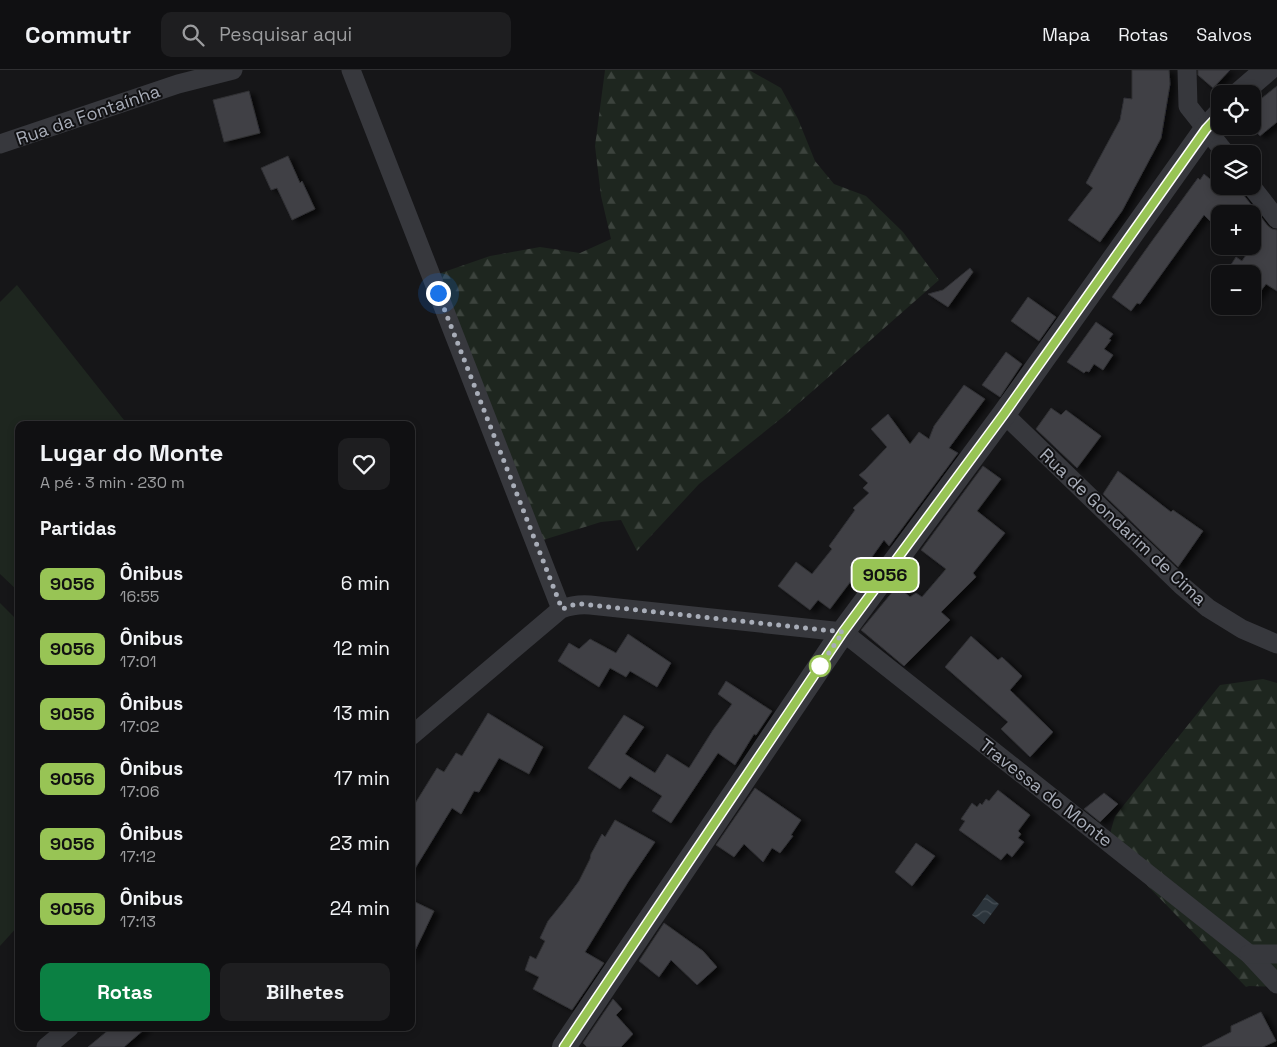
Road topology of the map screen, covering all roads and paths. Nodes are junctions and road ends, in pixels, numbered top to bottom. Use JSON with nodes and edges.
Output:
{"nodes":[{"id":1,"x":233,"y":70,"type":"edge"},
{"id":2,"x":351,"y":70,"type":"edge"},
{"id":3,"x":1187,"y":70,"type":"edge"},
{"id":4,"x":1267,"y":70,"type":"edge"},
{"id":5,"x":1250,"y":85,"type":"edge"},
{"id":6,"x":1211,"y":121,"type":"edge"},
{"id":7,"x":1211,"y":125,"type":"edge"},
{"id":8,"x":0,"y":144,"type":"edge"},
{"id":9,"x":1258,"y":195,"type":"edge"},
{"id":10,"x":1277,"y":219,"type":"edge"},
{"id":11,"x":1004,"y":414,"type":"junction"},
{"id":12,"x":562,"y":609,"type":"junction"},
{"id":13,"x":843,"y":632,"type":"junction"},
{"id":14,"x":1277,"y":644,"type":"edge"},
{"id":15,"x":415,"y":733,"type":"edge"},
{"id":16,"x":1249,"y":954,"type":"junction"},
{"id":17,"x":1277,"y":954,"type":"edge"},
{"id":18,"x":1277,"y":984,"type":"edge"},
{"id":19,"x":65,"y":1031,"type":"edge"},
{"id":20,"x":46,"y":1047,"type":"edge"},
{"id":21,"x":564,"y":1047,"type":"edge"}],
"edges":[{"from":1,"to":8,"type":"street","name":"Rua da Fontaínha"},
{"from":2,"to":12,"type":"street"},
{"from":3,"to":6,"type":"street"},
{"from":4,"to":5,"type":"street"},
{"from":7,"to":11,"type":"street"},
{"from":9,"to":10,"type":"street"},
{"from":11,"to":13,"type":"street"},
{"from":11,"to":14,"type":"street","name":"Rua de Gondarim de Cima"},
{"from":12,"to":13,"type":"street"},
{"from":12,"to":15,"type":"street"},
{"from":13,"to":16,"type":"street","name":"Travessa do Monte"},
{"from":13,"to":21,"type":"street"},
{"from":16,"to":17,"type":"street"},
{"from":16,"to":18,"type":"street","name":"Travessa do Monte"},
{"from":19,"to":20,"type":"street"}]}
